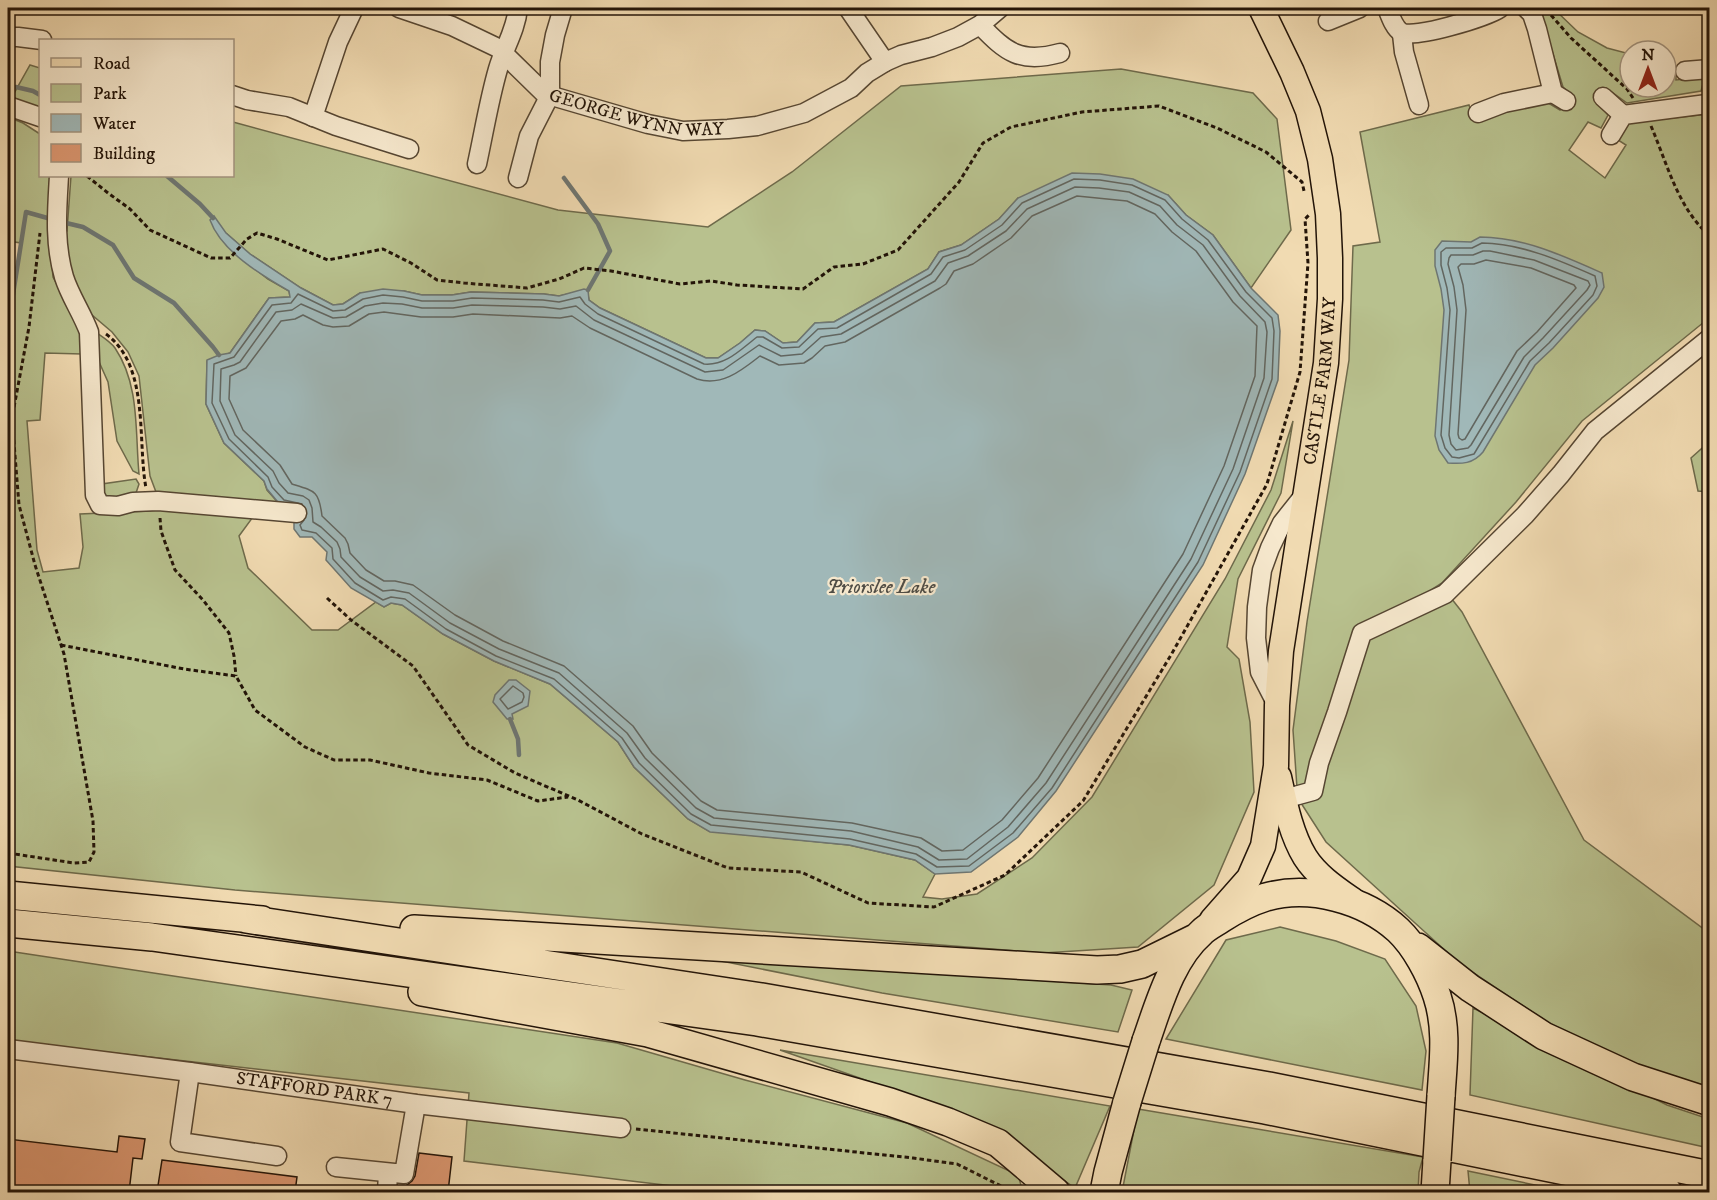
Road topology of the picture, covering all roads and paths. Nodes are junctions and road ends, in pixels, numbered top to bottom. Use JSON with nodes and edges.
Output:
{"nodes":[{"id":1,"x":354,"y":8,"type":"edge"},
{"id":2,"x":399,"y":8,"type":"edge"},
{"id":3,"x":518,"y":8,"type":"edge"},
{"id":4,"x":563,"y":8,"type":"edge"},
{"id":5,"x":848,"y":8,"type":"edge"},
{"id":6,"x":1000,"y":8,"type":"edge"},
{"id":7,"x":1261,"y":8,"type":"edge"},
{"id":8,"x":1360,"y":8,"type":"edge"},
{"id":9,"x":1387,"y":8,"type":"edge"},
{"id":10,"x":1500,"y":8,"type":"edge"},
{"id":11,"x":1526,"y":8,"type":"edge"},
{"id":12,"x":1328,"y":21,"type":"dead end"},
{"id":13,"x":980,"y":25,"type":"junction"},
{"id":14,"x":1402,"y":34,"type":"junction"},
{"id":15,"x":8,"y":38,"type":"edge"},
{"id":16,"x":39,"y":40,"type":"edge"},
{"id":17,"x":503,"y":53,"type":"junction"},
{"id":18,"x":1059,"y":53,"type":"dead end"},
{"id":19,"x":885,"y":62,"type":"junction"},
{"id":20,"x":1710,"y":69,"type":"edge"},
{"id":21,"x":1685,"y":71,"type":"dead end"},
{"id":22,"x":550,"y":95,"type":"junction"},
{"id":23,"x":234,"y":96,"type":"edge"},
{"id":24,"x":1603,"y":98,"type":"dead end"},
{"id":25,"x":1710,"y":102,"type":"edge"},
{"id":26,"x":1419,"y":105,"type":"dead end"},
{"id":27,"x":8,"y":106,"type":"edge"},
{"id":28,"x":1478,"y":113,"type":"dead end"},
{"id":29,"x":1623,"y":115,"type":"junction"},
{"id":30,"x":39,"y":117,"type":"edge"},
{"id":31,"x":313,"y":117,"type":"junction"},
{"id":32,"x":1611,"y":135,"type":"dead end"},
{"id":33,"x":409,"y":149,"type":"dead end"},
{"id":34,"x":477,"y":164,"type":"dead end"},
{"id":35,"x":59,"y":177,"type":"edge"},
{"id":36,"x":88,"y":177,"type":"edge"},
{"id":37,"x":518,"y":178,"type":"dead end"},
{"id":38,"x":1302,"y":182,"type":"dead end"},
{"id":39,"x":1310,"y":215,"type":"dead end"},
{"id":40,"x":41,"y":225,"type":"dead end"},
{"id":41,"x":84,"y":320,"type":"junction"},
{"id":42,"x":1710,"y":338,"type":"edge"},
{"id":43,"x":154,"y":501,"type":"junction"},
{"id":44,"x":297,"y":513,"type":"dead end"},
{"id":45,"x":327,"y":598,"type":"dead end"},
{"id":46,"x":62,"y":645,"type":"junction"},
{"id":47,"x":236,"y":676,"type":"junction"},
{"id":48,"x":1276,"y":766,"type":"junction"},
{"id":49,"x":570,"y":796,"type":"junction"},
{"id":50,"x":1284,"y":800,"type":"junction"},
{"id":51,"x":8,"y":853,"type":"edge"},
{"id":52,"x":8,"y":895,"type":"edge"},
{"id":53,"x":1360,"y":906,"type":"junction"},
{"id":54,"x":246,"y":919,"type":"junction"},
{"id":55,"x":8,"y":923,"type":"edge"},
{"id":56,"x":1399,"y":931,"type":"junction"},
{"id":57,"x":1199,"y":934,"type":"junction"},
{"id":58,"x":152,"y":937,"type":"junction"},
{"id":59,"x":8,"y":1049,"type":"edge"},
{"id":60,"x":190,"y":1072,"type":"junction"},
{"id":61,"x":1710,"y":1102,"type":"edge"},
{"id":62,"x":416,"y":1104,"type":"junction"},
{"id":63,"x":621,"y":1128,"type":"joint"},
{"id":64,"x":277,"y":1156,"type":"dead end"},
{"id":65,"x":336,"y":1167,"type":"dead end"},
{"id":66,"x":388,"y":1173,"type":"junction"},
{"id":67,"x":1710,"y":1175,"type":"edge"},
{"id":68,"x":387,"y":1192,"type":"edge"},
{"id":69,"x":1013,"y":1192,"type":"edge"},
{"id":70,"x":1056,"y":1192,"type":"edge"},
{"id":71,"x":1104,"y":1192,"type":"edge"},
{"id":72,"x":1435,"y":1192,"type":"edge"},
{"id":73,"x":1668,"y":1192,"type":"edge"}],
"edges":[{"from":1,"to":31,"type":"street"},
{"from":2,"to":17,"type":"street","name":"GEORGE WYNN WAY"},
{"from":3,"to":17,"type":"street"},
{"from":4,"to":22,"type":"street"},
{"from":5,"to":19,"type":"street"},
{"from":6,"to":13,"type":"street","name":"GEORGE WYNN WAY"},
{"from":7,"to":48,"type":"main road","name":"CASTLE FARM WAY"},
{"from":8,"to":12,"type":"street"},
{"from":9,"to":14,"type":"street"},
{"from":10,"to":14,"type":"street"},
{"from":11,"to":28,"type":"street"},
{"from":13,"to":18,"type":"street"},
{"from":13,"to":19,"type":"street","name":"GEORGE WYNN WAY"},
{"from":14,"to":26,"type":"street"},
{"from":15,"to":16,"type":"street"},
{"from":17,"to":22,"type":"street","name":"GEORGE WYNN WAY"},
{"from":17,"to":34,"type":"street"},
{"from":19,"to":22,"type":"street","name":"GEORGE WYNN WAY"},
{"from":20,"to":21,"type":"street"},
{"from":22,"to":37,"type":"street"},
{"from":23,"to":31,"type":"street"},
{"from":24,"to":29,"type":"street"},
{"from":25,"to":29,"type":"street"},
{"from":27,"to":30,"type":"street"},
{"from":29,"to":32,"type":"street"},
{"from":31,"to":33,"type":"street"},
{"from":35,"to":41,"type":"street"},
{"from":36,"to":38,"type":"path"},
{"from":39,"to":49,"type":"path"},
{"from":40,"to":46,"type":"path"},
{"from":41,"to":43,"type":"path"},
{"from":41,"to":43,"type":"street"},
{"from":42,"to":50,"type":"street"},
{"from":43,"to":44,"type":"street"},
{"from":43,"to":47,"type":"path"},
{"from":45,"to":49,"type":"path"},
{"from":46,"to":47,"type":"path"},
{"from":46,"to":51,"type":"path"},
{"from":47,"to":49,"type":"path"},
{"from":48,"to":50,"type":"main road","name":"CASTLE FARM WAY"},
{"from":48,"to":57,"type":"main road","name":"CASTLE FARM WAY"},
{"from":50,"to":53,"type":"main road","name":"CASTLE FARM WAY"},
{"from":52,"to":54,"type":"highway"},
{"from":53,"to":56,"type":"highway"},
{"from":53,"to":57,"type":"highway"},
{"from":54,"to":57,"type":"highway"},
{"from":54,"to":67,"type":"highway"},
{"from":55,"to":58,"type":"highway"},
{"from":56,"to":61,"type":"highway"},
{"from":56,"to":72,"type":"highway","bridge":true},
{"from":57,"to":71,"type":"highway","bridge":true},
{"from":58,"to":70,"type":"highway"},
{"from":58,"to":73,"type":"highway"},
{"from":59,"to":60,"type":"street","name":"STAFFORD PARK 7"},
{"from":60,"to":62,"type":"street","name":"STAFFORD PARK 7"},
{"from":60,"to":64,"type":"street"},
{"from":62,"to":63,"type":"street","name":"STAFFORD PARK 7"},
{"from":62,"to":66,"type":"street"},
{"from":63,"to":69,"type":"path"},
{"from":65,"to":66,"type":"street"},
{"from":66,"to":68,"type":"street"}]}
